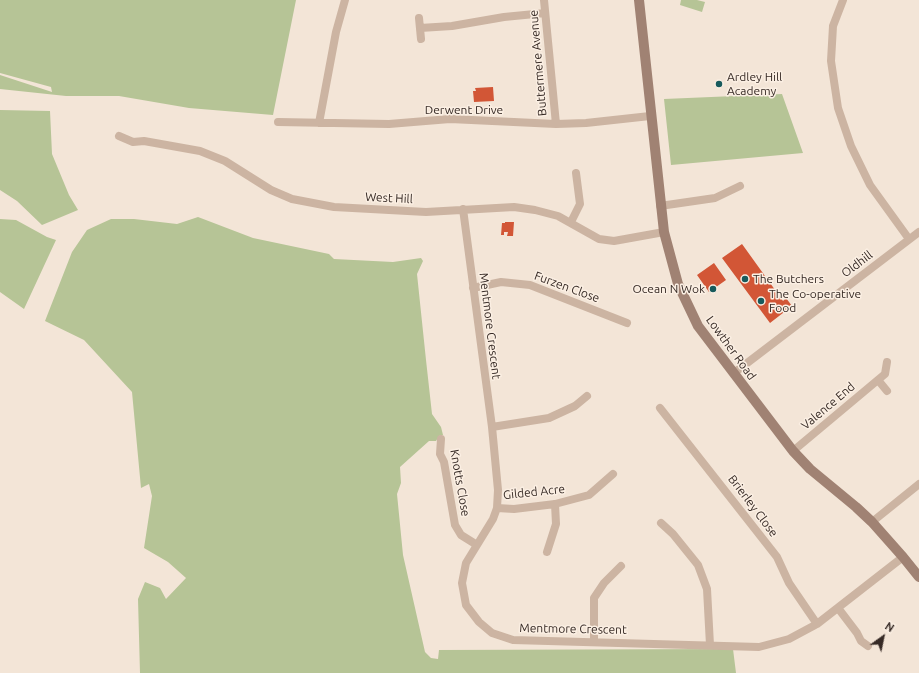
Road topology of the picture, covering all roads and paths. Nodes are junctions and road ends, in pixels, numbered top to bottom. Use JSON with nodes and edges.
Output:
{"nodes":[{"id":1,"x":345,"y":0,"type":"edge"},
{"id":2,"x":544,"y":0,"type":"edge"},
{"id":3,"x":639,"y":0,"type":"edge"},
{"id":4,"x":843,"y":0,"type":"edge"},
{"id":5,"x":545,"y":13,"type":"junction"},
{"id":6,"x":419,"y":18,"type":"dead end"},
{"id":7,"x":420,"y":28,"type":"junction"},
{"id":8,"x":421,"y":39,"type":"dead end"},
{"id":9,"x":650,"y":116,"type":"junction"},
{"id":10,"x":278,"y":122,"type":"dead end"},
{"id":11,"x":319,"y":123,"type":"junction"},
{"id":12,"x":556,"y":124,"type":"junction"},
{"id":13,"x":119,"y":136,"type":"dead end"},
{"id":14,"x":576,"y":173,"type":"dead end"},
{"id":15,"x":740,"y":186,"type":"dead end"},
{"id":16,"x":660,"y":206,"type":"junction"},
{"id":17,"x":463,"y":210,"type":"junction"},
{"id":18,"x":571,"y":222,"type":"junction"},
{"id":19,"x":664,"y":232,"type":"junction"},
{"id":20,"x":919,"y":232,"type":"edge"},
{"id":21,"x":910,"y":239,"type":"junction"},
{"id":22,"x":473,"y":288,"type":"junction"},
{"id":23,"x":627,"y":323,"type":"dead end"},
{"id":24,"x":887,"y":362,"type":"dead end"},
{"id":25,"x":734,"y":373,"type":"junction"},
{"id":26,"x":878,"y":380,"type":"junction"},
{"id":27,"x":887,"y":391,"type":"dead end"},
{"id":28,"x":587,"y":396,"type":"dead end"},
{"id":29,"x":660,"y":408,"type":"dead end"},
{"id":30,"x":492,"y":427,"type":"junction"},
{"id":31,"x":441,"y":439,"type":"dead end"},
{"id":32,"x":793,"y":451,"type":"junction"},
{"id":33,"x":613,"y":474,"type":"dead end"},
{"id":34,"x":919,"y":484,"type":"edge"},
{"id":35,"x":555,"y":504,"type":"junction"},
{"id":36,"x":497,"y":508,"type":"junction"},
{"id":37,"x":872,"y":522,"type":"junction"},
{"id":38,"x":661,"y":523,"type":"dead end"},
{"id":39,"x":477,"y":545,"type":"junction"},
{"id":40,"x":547,"y":552,"type":"dead end"},
{"id":41,"x":903,"y":556,"type":"junction"},
{"id":42,"x":621,"y":566,"type":"dead end"},
{"id":43,"x":919,"y":577,"type":"edge"},
{"id":44,"x":838,"y":608,"type":"junction"},
{"id":45,"x":817,"y":624,"type":"junction"},
{"id":46,"x":594,"y":642,"type":"junction"},
{"id":47,"x":710,"y":645,"type":"junction"},
{"id":48,"x":868,"y":646,"type":"dead end"}],
"edges":[{"from":1,"to":11,"type":"street"},
{"from":2,"to":5,"type":"street","name":"Buttermere Avenue"},
{"from":3,"to":9,"type":"street","name":"Lowther Road"},
{"from":4,"to":21,"type":"street"},
{"from":5,"to":7,"type":"street"},
{"from":5,"to":12,"type":"street","name":"Buttermere Avenue"},
{"from":6,"to":7,"type":"street"},
{"from":7,"to":8,"type":"street"},
{"from":9,"to":12,"type":"street","name":"Derwent Drive"},
{"from":9,"to":16,"type":"street","name":"Lowther Road"},
{"from":10,"to":11,"type":"street","name":"Derwent Drive"},
{"from":11,"to":12,"type":"street","name":"Derwent Drive"},
{"from":13,"to":17,"type":"street","name":"West Hill"},
{"from":14,"to":18,"type":"street"},
{"from":15,"to":16,"type":"street"},
{"from":16,"to":19,"type":"street","name":"Lowther Road"},
{"from":17,"to":18,"type":"street","name":"West Hill"},
{"from":17,"to":22,"type":"street","name":"Mentmore Crescent"},
{"from":18,"to":19,"type":"street","name":"West Hill"},
{"from":19,"to":25,"type":"street","name":"Lowther Road"},
{"from":20,"to":21,"type":"street","name":"Oldhill"},
{"from":21,"to":25,"type":"street","name":"Oldhill"},
{"from":22,"to":23,"type":"street","name":"Furzen Close"},
{"from":22,"to":30,"type":"street","name":"Mentmore Crescent"},
{"from":24,"to":26,"type":"street","name":"Valence End"},
{"from":25,"to":32,"type":"street","name":"Lowther Road"},
{"from":26,"to":27,"type":"street"},
{"from":26,"to":32,"type":"street","name":"Valence End"},
{"from":28,"to":30,"type":"street"},
{"from":29,"to":45,"type":"street","name":"Brierley Close"},
{"from":30,"to":36,"type":"street","name":"Mentmore Crescent"},
{"from":31,"to":39,"type":"street","name":"Knotts Close"},
{"from":32,"to":37,"type":"street","name":"Lowther Road"},
{"from":33,"to":35,"type":"street","name":"Gilded Acre"},
{"from":34,"to":37,"type":"street"},
{"from":35,"to":36,"type":"street","name":"Gilded Acre"},
{"from":35,"to":40,"type":"street"},
{"from":36,"to":39,"type":"street","name":"Mentmore Crescent"},
{"from":37,"to":41,"type":"street","name":"Lowther Road"},
{"from":38,"to":47,"type":"street"},
{"from":39,"to":46,"type":"street","name":"Mentmore Crescent"},
{"from":41,"to":43,"type":"street","name":"Lowther Road"},
{"from":41,"to":44,"type":"street","name":"Mentmore Crescent"},
{"from":42,"to":46,"type":"street"},
{"from":44,"to":45,"type":"street","name":"Mentmore Crescent"},
{"from":44,"to":48,"type":"street"},
{"from":45,"to":47,"type":"street","name":"Mentmore Crescent"},
{"from":46,"to":47,"type":"street","name":"Mentmore Crescent"}]}
